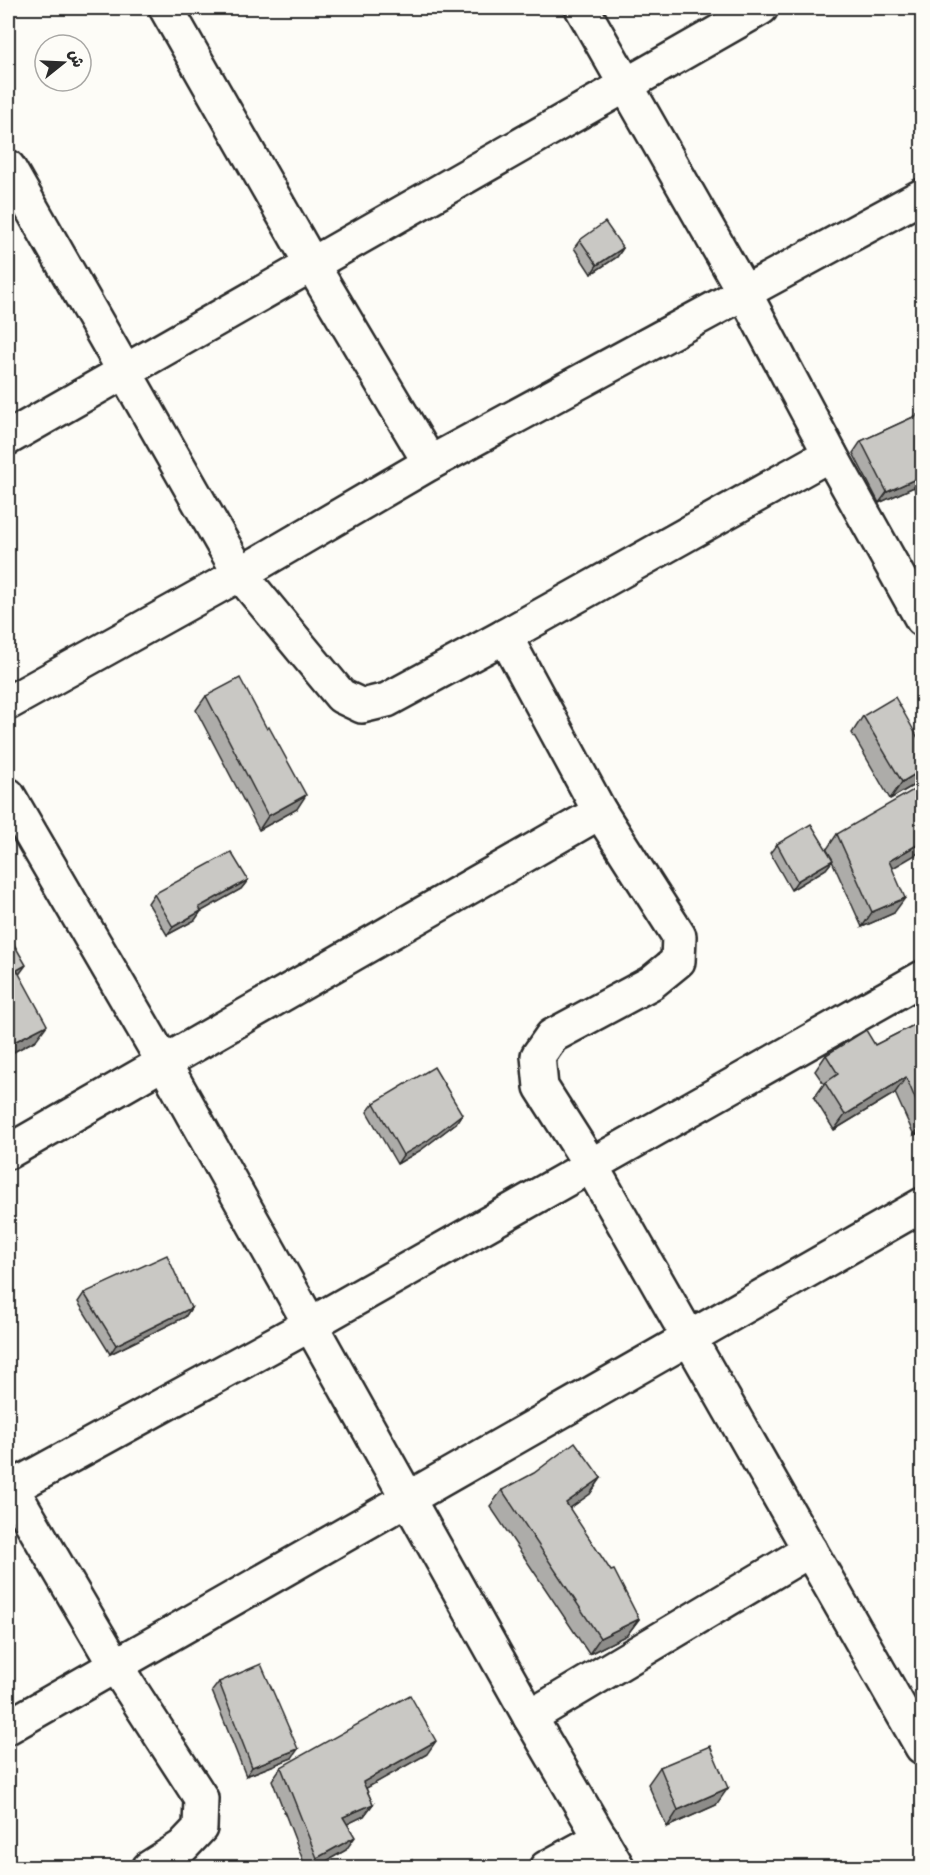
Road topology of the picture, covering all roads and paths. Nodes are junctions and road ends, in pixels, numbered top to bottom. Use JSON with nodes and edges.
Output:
{"nodes":[{"id":1,"x":166,"y":8,"type":"edge"},
{"id":2,"x":582,"y":8,"type":"edge"},
{"id":3,"x":761,"y":8,"type":"edge"},
{"id":4,"x":626,"y":85,"type":"junction"},
{"id":5,"x":8,"y":166,"type":"edge"},
{"id":6,"x":922,"y":196,"type":"edge"},
{"id":7,"x":311,"y":263,"type":"junction"},
{"id":8,"x":745,"y":294,"type":"junction"},
{"id":9,"x":123,"y":373,"type":"junction"},
{"id":10,"x":8,"y":438,"type":"edge"},
{"id":11,"x":830,"y":454,"type":"junction"},
{"id":12,"x":430,"y":463,"type":"junction"},
{"id":13,"x":240,"y":574,"type":"junction"},
{"id":14,"x":922,"y":619,"type":"edge"},
{"id":15,"x":505,"y":636,"type":"junction"},
{"id":16,"x":8,"y":703,"type":"edge"},
{"id":17,"x":8,"y":795,"type":"edge"},
{"id":18,"x":600,"y":812,"type":"junction"},
{"id":19,"x":922,"y":978,"type":"edge"},
{"id":20,"x":164,"y":1063,"type":"junction"},
{"id":21,"x":8,"y":1152,"type":"edge"},
{"id":22,"x":590,"y":1164,"type":"junction"},
{"id":23,"x":922,"y":1205,"type":"edge"},
{"id":24,"x":311,"y":1324,"type":"junction"},
{"id":25,"x":689,"y":1337,"type":"junction"},
{"id":26,"x":9,"y":1486,"type":"edge"},
{"id":27,"x":407,"y":1497,"type":"junction"},
{"id":28,"x":810,"y":1550,"type":"junction"},
{"id":29,"x":116,"y":1665,"type":"junction"},
{"id":30,"x":530,"y":1717,"type":"junction"},
{"id":31,"x":8,"y":1727,"type":"edge"},
{"id":32,"x":922,"y":1747,"type":"edge"},
{"id":33,"x":601,"y":1838,"type":"junction"},
{"id":34,"x":149,"y":1868,"type":"edge"},
{"id":35,"x":546,"y":1868,"type":"edge"},
{"id":36,"x":618,"y":1868,"type":"edge"}],
"edges":[{"from":1,"to":7,"type":"street"},
{"from":2,"to":4,"type":"street"},
{"from":3,"to":4,"type":"street"},
{"from":4,"to":7,"type":"street"},
{"from":4,"to":8,"type":"street"},
{"from":5,"to":9,"type":"street"},
{"from":6,"to":8,"type":"street"},
{"from":7,"to":9,"type":"street"},
{"from":7,"to":12,"type":"street"},
{"from":8,"to":11,"type":"street"},
{"from":8,"to":12,"type":"street"},
{"from":9,"to":10,"type":"street"},
{"from":9,"to":13,"type":"street"},
{"from":11,"to":14,"type":"street"},
{"from":11,"to":15,"type":"street"},
{"from":12,"to":13,"type":"street"},
{"from":13,"to":15,"type":"street"},
{"from":13,"to":16,"type":"street"},
{"from":15,"to":18,"type":"street"},
{"from":17,"to":20,"type":"street"},
{"from":18,"to":20,"type":"street"},
{"from":18,"to":22,"type":"street"},
{"from":19,"to":22,"type":"street"},
{"from":20,"to":21,"type":"street"},
{"from":20,"to":24,"type":"street"},
{"from":22,"to":24,"type":"street"},
{"from":22,"to":25,"type":"street"},
{"from":23,"to":25,"type":"street"},
{"from":24,"to":26,"type":"street"},
{"from":24,"to":27,"type":"street"},
{"from":25,"to":27,"type":"street"},
{"from":25,"to":28,"type":"street"},
{"from":26,"to":29,"type":"street"},
{"from":27,"to":29,"type":"street"},
{"from":27,"to":30,"type":"street"},
{"from":28,"to":30,"type":"street"},
{"from":28,"to":32,"type":"street"},
{"from":29,"to":31,"type":"street"},
{"from":29,"to":34,"type":"street"},
{"from":30,"to":33,"type":"street"},
{"from":33,"to":35,"type":"street"},
{"from":33,"to":36,"type":"street"}]}
